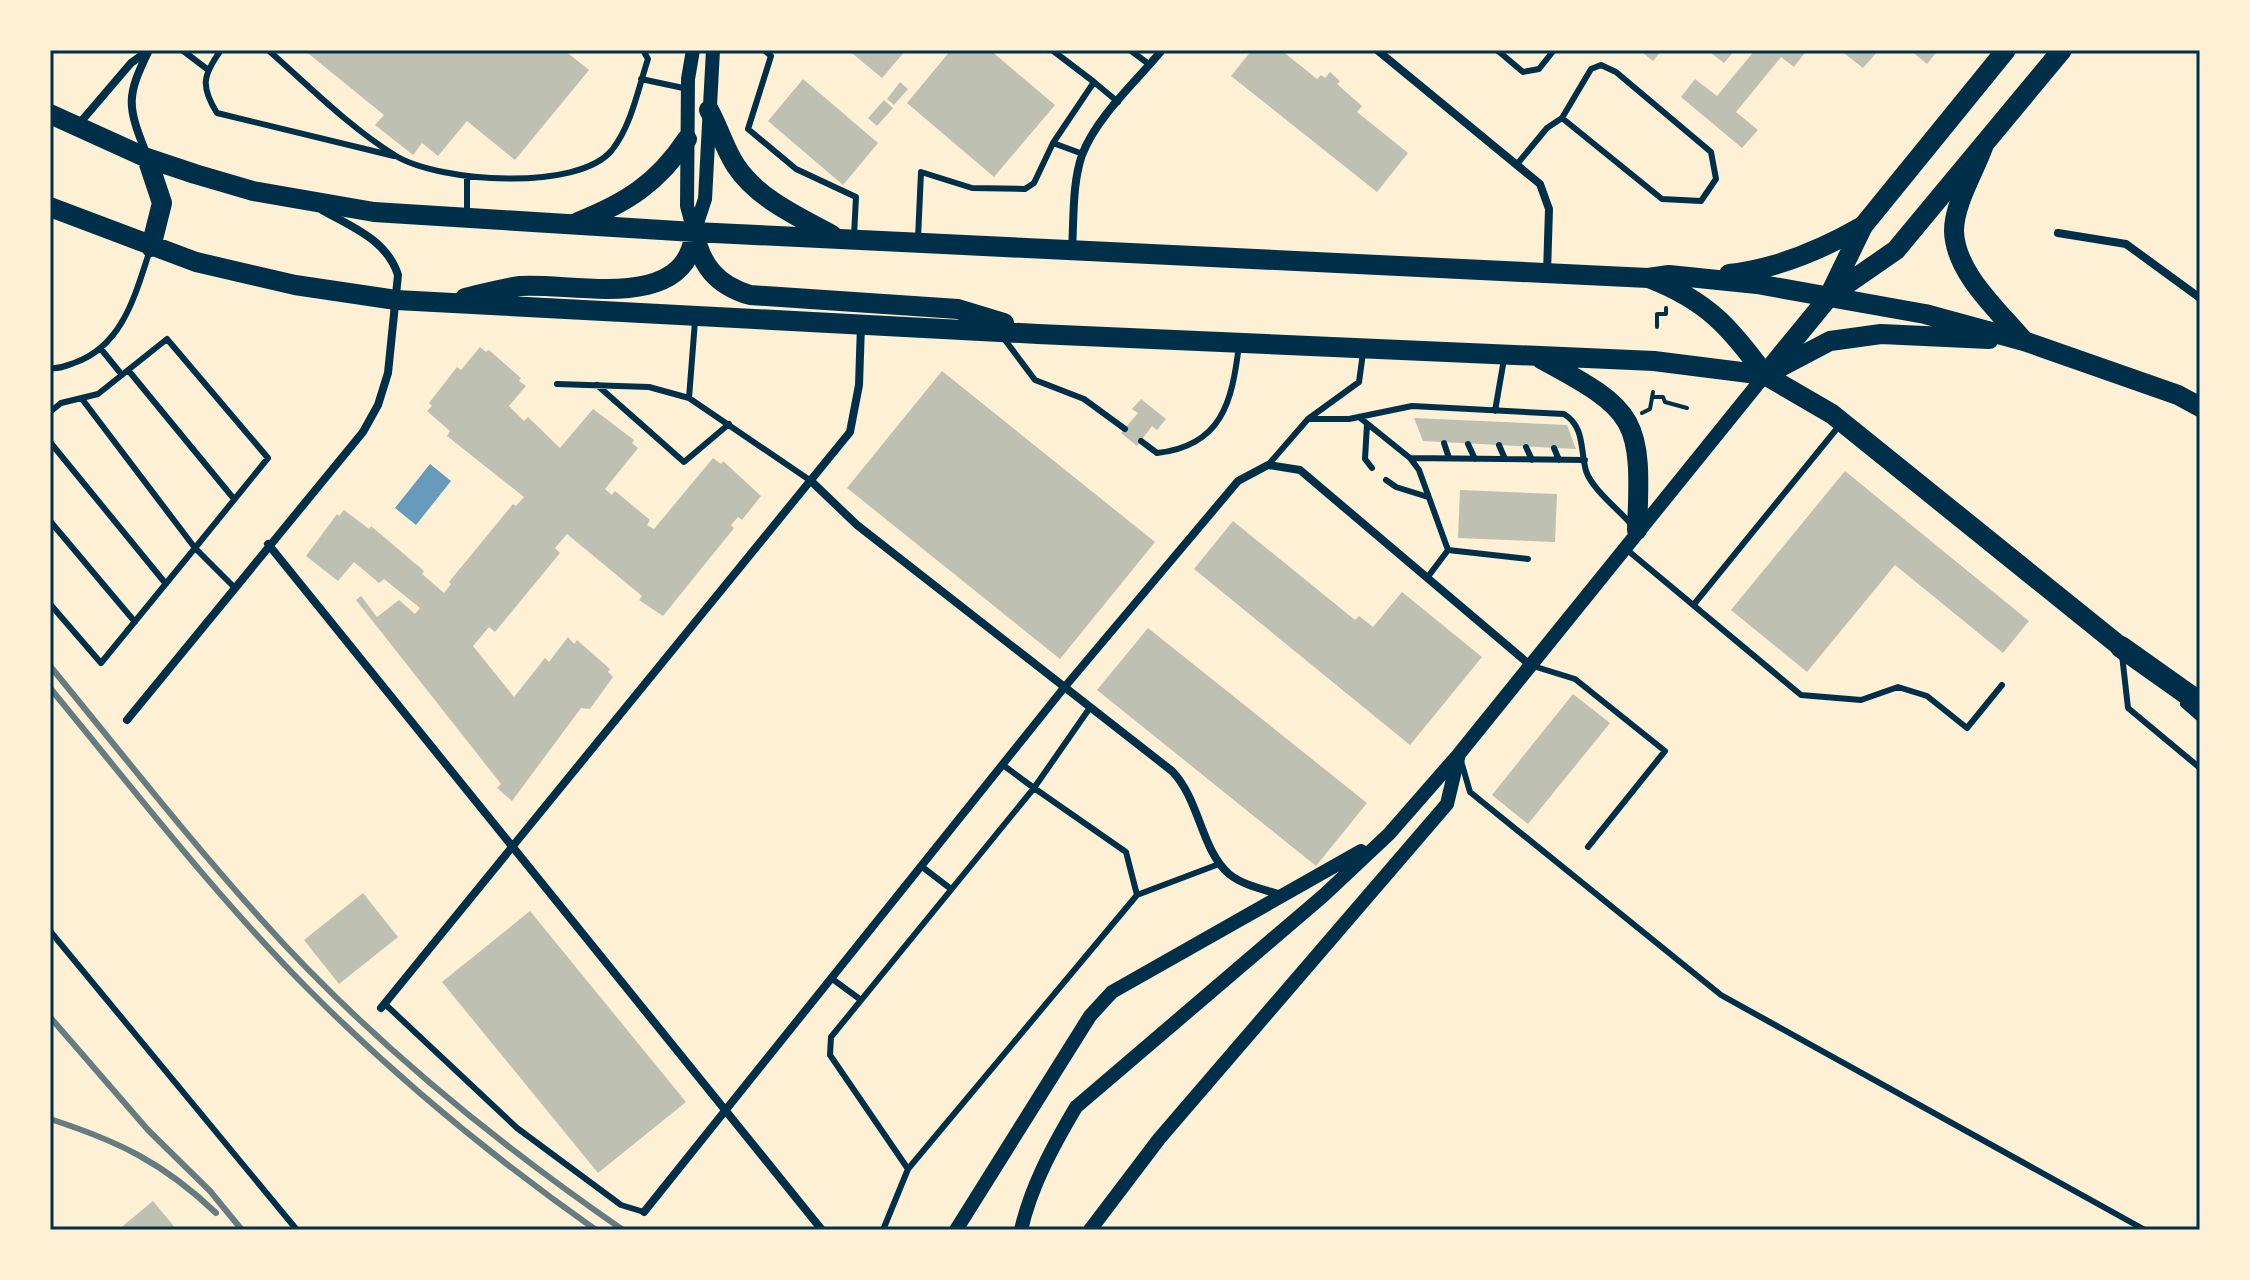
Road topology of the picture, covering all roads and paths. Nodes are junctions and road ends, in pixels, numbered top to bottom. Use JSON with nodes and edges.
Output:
{"nodes":[{"id":1,"x":182,"y":50,"type":"edge"},
{"id":2,"x":221,"y":50,"type":"edge"},
{"id":3,"x":268,"y":50,"type":"edge"},
{"id":4,"x":643,"y":50,"type":"edge"},
{"id":5,"x":693,"y":50,"type":"edge"},
{"id":6,"x":713,"y":50,"type":"edge"},
{"id":7,"x":764,"y":50,"type":"edge"},
{"id":8,"x":1052,"y":50,"type":"edge"},
{"id":9,"x":1130,"y":50,"type":"edge"},
{"id":10,"x":1162,"y":50,"type":"edge"},
{"id":11,"x":1377,"y":50,"type":"edge"},
{"id":12,"x":1497,"y":50,"type":"edge"},
{"id":13,"x":1554,"y":50,"type":"edge"},
{"id":14,"x":2006,"y":50,"type":"edge"},
{"id":15,"x":2062,"y":50,"type":"edge"},
{"id":16,"x":143,"y":51,"type":"edge"},
{"id":17,"x":1150,"y":65,"type":"junction"},
{"id":18,"x":207,"y":69,"type":"junction"},
{"id":19,"x":641,"y":79,"type":"junction"},
{"id":20,"x":1094,"y":82,"type":"junction"},
{"id":21,"x":688,"y":89,"type":"junction"},
{"id":22,"x":1119,"y":102,"type":"junction"},
{"id":23,"x":709,"y":110,"type":"junction"},
{"id":24,"x":50,"y":114,"type":"edge"},
{"id":25,"x":1562,"y":118,"type":"junction"},
{"id":26,"x":50,"y":126,"type":"edge"},
{"id":27,"x":77,"y":127,"type":"junction"},
{"id":28,"x":687,"y":139,"type":"junction"},
{"id":29,"x":1053,"y":143,"type":"junction"},
{"id":30,"x":1983,"y":147,"type":"junction"},
{"id":31,"x":1083,"y":154,"type":"junction"},
{"id":32,"x":398,"y":157,"type":"junction"},
{"id":33,"x":147,"y":158,"type":"junction"},
{"id":34,"x":1518,"y":163,"type":"junction"},
{"id":35,"x":467,"y":177,"type":"junction"},
{"id":36,"x":307,"y":202,"type":"junction"},
{"id":37,"x":50,"y":207,"type":"edge"},
{"id":38,"x":467,"y":219,"type":"junction"},
{"id":39,"x":573,"y":224,"type":"junction"},
{"id":40,"x":1863,"y":226,"type":"junction"},
{"id":41,"x":694,"y":232,"type":"junction"},
{"id":42,"x":2058,"y":233,"type":"dead end"},
{"id":43,"x":846,"y":239,"type":"junction"},
{"id":44,"x":918,"y":242,"type":"junction"},
{"id":45,"x":151,"y":247,"type":"junction"},
{"id":46,"x":1072,"y":250,"type":"junction"},
{"id":47,"x":1547,"y":273,"type":"junction"},
{"id":48,"x":1702,"y":277,"type":"junction"},
{"id":49,"x":1648,"y":278,"type":"junction"},
{"id":50,"x":1828,"y":298,"type":"junction"},
{"id":51,"x":2200,"y":298,"type":"edge"},
{"id":52,"x":396,"y":300,"type":"junction"},
{"id":53,"x":438,"y":304,"type":"junction"},
{"id":54,"x":1667,"y":306,"type":"dead end"},
{"id":55,"x":695,"y":316,"type":"junction"},
{"id":56,"x":861,"y":324,"type":"junction"},
{"id":57,"x":1657,"y":327,"type":"dead end"},
{"id":58,"x":997,"y":330,"type":"junction"},
{"id":59,"x":1038,"y":334,"type":"junction"},
{"id":60,"x":1239,"y":341,"type":"junction"},
{"id":61,"x":2024,"y":341,"type":"junction"},
{"id":62,"x":101,"y":349,"type":"junction"},
{"id":63,"x":1363,"y":349,"type":"junction"},
{"id":64,"x":1505,"y":355,"type":"junction"},
{"id":65,"x":1537,"y":357,"type":"junction"},
{"id":66,"x":50,"y":368,"type":"edge"},
{"id":67,"x":125,"y":372,"type":"junction"},
{"id":68,"x":1765,"y":375,"type":"junction"},
{"id":69,"x":557,"y":384,"type":"dead end"},
{"id":70,"x":597,"y":385,"type":"junction"},
{"id":71,"x":689,"y":398,"type":"junction"},
{"id":72,"x":82,"y":399,"type":"junction"},
{"id":73,"x":1430,"y":407,"type":"junction"},
{"id":74,"x":2200,"y":407,"type":"edge"},
{"id":75,"x":1687,"y":408,"type":"dead end"},
{"id":76,"x":1456,"y":409,"type":"junction"},
{"id":77,"x":1485,"y":410,"type":"junction"},
{"id":78,"x":1495,"y":411,"type":"junction"},
{"id":79,"x":50,"y":412,"type":"edge"},
{"id":80,"x":1510,"y":412,"type":"junction"},
{"id":81,"x":1542,"y":413,"type":"junction"},
{"id":82,"x":1641,"y":413,"type":"dead end"},
{"id":83,"x":1359,"y":417,"type":"junction"},
{"id":84,"x":1308,"y":419,"type":"junction"},
{"id":85,"x":1434,"y":419,"type":"dead end"},
{"id":86,"x":1461,"y":420,"type":"dead end"},
{"id":87,"x":1490,"y":421,"type":"dead end"},
{"id":88,"x":1842,"y":422,"type":"junction"},
{"id":89,"x":1516,"y":423,"type":"dead end"},
{"id":90,"x":729,"y":424,"type":"junction"},
{"id":91,"x":1367,"y":424,"type":"junction"},
{"id":92,"x":1546,"y":424,"type":"dead end"},
{"id":93,"x":1125,"y":429,"type":"dead end"},
{"id":94,"x":1141,"y":441,"type":"dead end"},
{"id":95,"x":50,"y":442,"type":"edge"},
{"id":96,"x":1444,"y":443,"type":"dead end"},
{"id":97,"x":1468,"y":444,"type":"dead end"},
{"id":98,"x":1499,"y":445,"type":"dead end"},
{"id":99,"x":1526,"y":447,"type":"dead end"},
{"id":100,"x":1554,"y":448,"type":"dead end"},
{"id":101,"x":1410,"y":458,"type":"junction"},
{"id":102,"x":1449,"y":458,"type":"junction"},
{"id":103,"x":1475,"y":459,"type":"junction"},
{"id":104,"x":1505,"y":459,"type":"junction"},
{"id":105,"x":1532,"y":460,"type":"junction"},
{"id":106,"x":1559,"y":460,"type":"junction"},
{"id":107,"x":1585,"y":460,"type":"junction"},
{"id":108,"x":1268,"y":465,"type":"junction"},
{"id":109,"x":1372,"y":468,"type":"dead end"},
{"id":110,"x":1386,"y":480,"type":"dead end"},
{"id":111,"x":811,"y":481,"type":"junction"},
{"id":112,"x":1428,"y":497,"type":"junction"},
{"id":113,"x":234,"y":499,"type":"junction"},
{"id":114,"x":50,"y":521,"type":"edge"},
{"id":115,"x":1637,"y":530,"type":"junction"},
{"id":116,"x":268,"y":544,"type":"junction"},
{"id":117,"x":1623,"y":547,"type":"junction"},
{"id":118,"x":195,"y":548,"type":"junction"},
{"id":119,"x":1448,"y":550,"type":"junction"},
{"id":120,"x":1528,"y":559,"type":"dead end"},
{"id":121,"x":1427,"y":578,"type":"junction"},
{"id":122,"x":166,"y":584,"type":"junction"},
{"id":123,"x":234,"y":587,"type":"junction"},
{"id":124,"x":1695,"y":603,"type":"junction"},
{"id":125,"x":50,"y":604,"type":"edge"},
{"id":126,"x":135,"y":622,"type":"junction"},
{"id":127,"x":2121,"y":647,"type":"junction"},
{"id":128,"x":1530,"y":665,"type":"junction"},
{"id":129,"x":2002,"y":685,"type":"dead end"},
{"id":130,"x":1063,"y":689,"type":"junction"},
{"id":131,"x":2200,"y":703,"type":"edge"},
{"id":132,"x":1089,"y":709,"type":"junction"},
{"id":133,"x":2200,"y":718,"type":"edge"},
{"id":134,"x":127,"y":720,"type":"dead end"},
{"id":135,"x":1459,"y":754,"type":"junction"},
{"id":136,"x":1003,"y":765,"type":"junction"},
{"id":137,"x":2200,"y":768,"type":"edge"},
{"id":138,"x":1034,"y":788,"type":"junction"},
{"id":139,"x":1389,"y":834,"type":"junction"},
{"id":140,"x":514,"y":845,"type":"junction"},
{"id":141,"x":1588,"y":847,"type":"dead end"},
{"id":142,"x":1219,"y":864,"type":"junction"},
{"id":143,"x":921,"y":866,"type":"junction"},
{"id":144,"x":951,"y":889,"type":"junction"},
{"id":145,"x":1137,"y":895,"type":"junction"},
{"id":146,"x":1282,"y":895,"type":"junction"},
{"id":147,"x":50,"y":931,"type":"edge"},
{"id":148,"x":831,"y":978,"type":"junction"},
{"id":149,"x":861,"y":1000,"type":"junction"},
{"id":150,"x":383,"y":1006,"type":"joint"},
{"id":151,"x":727,"y":1108,"type":"junction"},
{"id":152,"x":908,"y":1169,"type":"junction"},
{"id":153,"x":644,"y":1212,"type":"joint"},
{"id":154,"x":297,"y":1230,"type":"edge"},
{"id":155,"x":822,"y":1230,"type":"edge"},
{"id":156,"x":883,"y":1230,"type":"edge"},
{"id":157,"x":956,"y":1230,"type":"edge"},
{"id":158,"x":1021,"y":1230,"type":"edge"},
{"id":159,"x":1090,"y":1230,"type":"edge"},
{"id":160,"x":2145,"y":1230,"type":"edge"}],
"edges":[{"from":1,"to":18,"type":"lane"},
{"from":2,"to":18,"type":"lane"},
{"from":3,"to":32,"type":"lane"},
{"from":4,"to":19,"type":"lane"},
{"from":5,"to":21,"type":"street"},
{"from":6,"to":23,"type":"street"},
{"from":7,"to":43,"type":"lane"},
{"from":8,"to":20,"type":"lane"},
{"from":9,"to":17,"type":"lane"},
{"from":10,"to":17,"type":"street"},
{"from":11,"to":34,"type":"street"},
{"from":12,"to":13,"type":"lane"},
{"from":14,"to":40,"type":"main road"},
{"from":15,"to":30,"type":"main road"},
{"from":16,"to":27,"type":"street"},
{"from":16,"to":33,"type":"street"},
{"from":17,"to":22,"type":"street"},
{"from":18,"to":32,"type":"lane"},
{"from":19,"to":21,"type":"lane"},
{"from":19,"to":35,"type":"lane"},
{"from":20,"to":22,"type":"lane"},
{"from":20,"to":29,"type":"lane"},
{"from":21,"to":28,"type":"street"},
{"from":22,"to":31,"type":"street"},
{"from":23,"to":41,"type":"street"},
{"from":23,"to":43,"type":"main road"},
{"from":24,"to":27,"type":"main road"},
{"from":25,"to":25,"type":"lane"},
{"from":25,"to":34,"type":"lane"},
{"from":26,"to":27,"type":"main road"},
{"from":27,"to":33,"type":"main road"},
{"from":28,"to":39,"type":"main road"},
{"from":28,"to":41,"type":"street"},
{"from":29,"to":31,"type":"lane"},
{"from":29,"to":44,"type":"lane"},
{"from":30,"to":50,"type":"main road"},
{"from":30,"to":61,"type":"main road"},
{"from":31,"to":46,"type":"street"},
{"from":32,"to":35,"type":"lane"},
{"from":33,"to":36,"type":"main road"},
{"from":33,"to":45,"type":"main road"},
{"from":34,"to":47,"type":"street"},
{"from":35,"to":38,"type":"lane"},
{"from":36,"to":38,"type":"main road"},
{"from":36,"to":52,"type":"street"},
{"from":37,"to":45,"type":"main road"},
{"from":38,"to":39,"type":"main road"},
{"from":39,"to":41,"type":"main road"},
{"from":40,"to":48,"type":"main road"},
{"from":40,"to":50,"type":"main road"},
{"from":41,"to":43,"type":"main road"},
{"from":41,"to":53,"type":"main road"},
{"from":41,"to":59,"type":"main road"},
{"from":42,"to":51,"type":"street"},
{"from":43,"to":44,"type":"main road"},
{"from":44,"to":46,"type":"main road"},
{"from":45,"to":52,"type":"main road"},
{"from":45,"to":62,"type":"lane"},
{"from":46,"to":47,"type":"main road"},
{"from":47,"to":49,"type":"main road"},
{"from":48,"to":49,"type":"main road"},
{"from":48,"to":50,"type":"main road"},
{"from":49,"to":68,"type":"main road"},
{"from":50,"to":61,"type":"main road"},
{"from":50,"to":68,"type":"main road"},
{"from":52,"to":53,"type":"main road"},
{"from":52,"to":116,"type":"street"},
{"from":53,"to":55,"type":"main road"},
{"from":54,"to":57,"type":"path"},
{"from":55,"to":56,"type":"main road"},
{"from":55,"to":71,"type":"lane"},
{"from":56,"to":58,"type":"main road"},
{"from":56,"to":111,"type":"street"},
{"from":58,"to":59,"type":"main road"},
{"from":58,"to":93,"type":"lane"},
{"from":59,"to":60,"type":"main road"},
{"from":60,"to":63,"type":"main road"},
{"from":60,"to":94,"type":"lane"},
{"from":61,"to":68,"type":"main road"},
{"from":61,"to":74,"type":"main road"},
{"from":62,"to":66,"type":"lane"},
{"from":62,"to":67,"type":"lane"},
{"from":63,"to":64,"type":"main road"},
{"from":63,"to":84,"type":"lane"},
{"from":64,"to":65,"type":"main road"},
{"from":64,"to":78,"type":"lane"},
{"from":65,"to":68,"type":"main road"},
{"from":65,"to":115,"type":"main road"},
{"from":67,"to":72,"type":"lane"},
{"from":67,"to":113,"type":"lane"},
{"from":67,"to":113,"type":"lane"},
{"from":68,"to":88,"type":"main road"},
{"from":68,"to":115,"type":"street"},
{"from":69,"to":70,"type":"lane"},
{"from":70,"to":71,"type":"lane"},
{"from":70,"to":90,"type":"lane"},
{"from":71,"to":90,"type":"lane"},
{"from":72,"to":79,"type":"lane"},
{"from":72,"to":118,"type":"lane"},
{"from":73,"to":76,"type":"lane"},
{"from":73,"to":83,"type":"lane"},
{"from":73,"to":85,"type":"lane"},
{"from":75,"to":82,"type":"path"},
{"from":76,"to":77,"type":"lane"},
{"from":76,"to":86,"type":"lane"},
{"from":77,"to":78,"type":"lane"},
{"from":77,"to":87,"type":"lane"},
{"from":78,"to":80,"type":"lane"},
{"from":80,"to":81,"type":"lane"},
{"from":80,"to":89,"type":"lane"},
{"from":81,"to":92,"type":"lane"},
{"from":81,"to":107,"type":"lane"},
{"from":83,"to":84,"type":"lane"},
{"from":83,"to":91,"type":"lane"},
{"from":84,"to":108,"type":"lane"},
{"from":88,"to":124,"type":"lane"},
{"from":88,"to":127,"type":"main road"},
{"from":90,"to":111,"type":"lane"},
{"from":91,"to":101,"type":"lane"},
{"from":91,"to":109,"type":"lane"},
{"from":95,"to":122,"type":"lane"},
{"from":96,"to":102,"type":"lane"},
{"from":97,"to":103,"type":"lane"},
{"from":98,"to":104,"type":"lane"},
{"from":99,"to":105,"type":"lane"},
{"from":100,"to":106,"type":"lane"},
{"from":101,"to":102,"type":"lane"},
{"from":101,"to":112,"type":"lane"},
{"from":102,"to":103,"type":"lane"},
{"from":103,"to":104,"type":"lane"},
{"from":104,"to":105,"type":"lane"},
{"from":105,"to":106,"type":"lane"},
{"from":106,"to":107,"type":"lane"},
{"from":107,"to":115,"type":"lane"},
{"from":108,"to":121,"type":"street"},
{"from":108,"to":130,"type":"street"},
{"from":110,"to":112,"type":"lane"},
{"from":111,"to":130,"type":"street"},
{"from":111,"to":140,"type":"street"},
{"from":112,"to":119,"type":"lane"},
{"from":113,"to":118,"type":"lane"},
{"from":114,"to":126,"type":"lane"},
{"from":115,"to":117,"type":"street"},
{"from":116,"to":123,"type":"street"},
{"from":116,"to":140,"type":"street"},
{"from":117,"to":124,"type":"lane"},
{"from":117,"to":128,"type":"street"},
{"from":118,"to":122,"type":"lane"},
{"from":118,"to":123,"type":"lane"},
{"from":119,"to":120,"type":"lane"},
{"from":119,"to":121,"type":"lane"},
{"from":121,"to":128,"type":"street"},
{"from":122,"to":126,"type":"lane"},
{"from":123,"to":134,"type":"street"},
{"from":124,"to":129,"type":"lane"},
{"from":125,"to":126,"type":"lane"},
{"from":127,"to":131,"type":"highway"},
{"from":127,"to":133,"type":"street"},
{"from":127,"to":137,"type":"lane"},
{"from":128,"to":135,"type":"street"},
{"from":128,"to":141,"type":"lane"},
{"from":130,"to":132,"type":"street"},
{"from":130,"to":136,"type":"street"},
{"from":132,"to":138,"type":"lane"},
{"from":132,"to":142,"type":"street"},
{"from":135,"to":139,"type":"street"},
{"from":135,"to":159,"type":"street"},
{"from":135,"to":160,"type":"lane"},
{"from":136,"to":138,"type":"lane"},
{"from":136,"to":143,"type":"street"},
{"from":138,"to":144,"type":"lane"},
{"from":138,"to":145,"type":"lane"},
{"from":139,"to":146,"type":"street"},
{"from":139,"to":158,"type":"street"},
{"from":140,"to":150,"type":"street"},
{"from":140,"to":151,"type":"street"},
{"from":142,"to":145,"type":"lane"},
{"from":142,"to":146,"type":"street"},
{"from":143,"to":144,"type":"lane"},
{"from":143,"to":148,"type":"street"},
{"from":144,"to":149,"type":"lane"},
{"from":145,"to":152,"type":"lane"},
{"from":146,"to":157,"type":"street"},
{"from":147,"to":154,"type":"lane"},
{"from":148,"to":149,"type":"lane"},
{"from":148,"to":151,"type":"street"},
{"from":149,"to":152,"type":"lane"},
{"from":150,"to":153,"type":"lane"},
{"from":151,"to":153,"type":"street"},
{"from":151,"to":155,"type":"street"},
{"from":152,"to":156,"type":"lane"}]}
